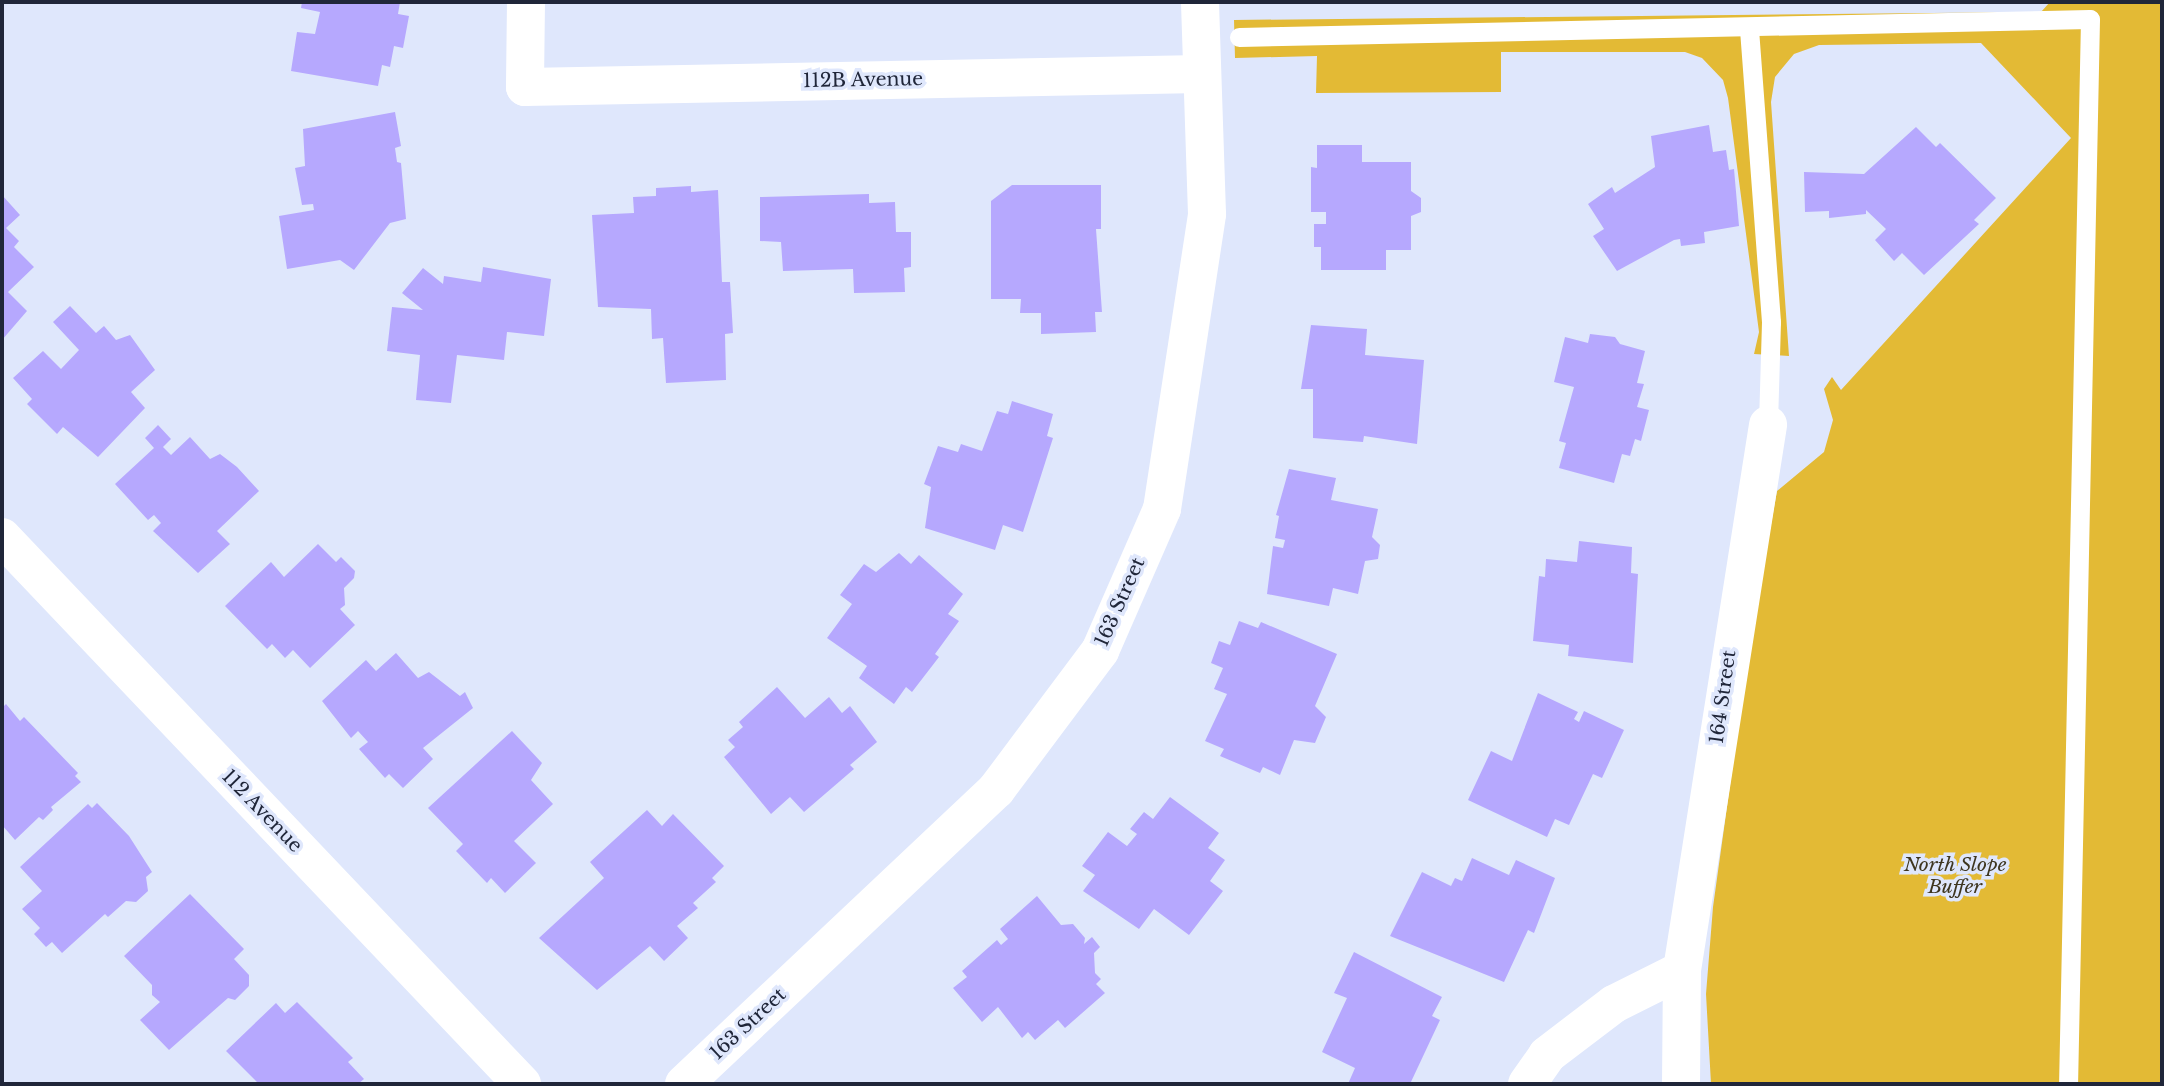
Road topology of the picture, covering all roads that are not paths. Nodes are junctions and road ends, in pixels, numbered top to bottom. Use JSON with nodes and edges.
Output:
{"nodes":[{"id":1,"x":526,"y":2,"type":"edge"},
{"id":2,"x":1199,"y":2,"type":"edge"},
{"id":3,"x":1749,"y":29,"type":"junction"},
{"id":4,"x":1239,"y":37,"type":"dead end"},
{"id":5,"x":1201,"y":74,"type":"junction"},
{"id":6,"x":1768,"y":425,"type":"joint"},
{"id":7,"x":2,"y":537,"type":"edge"},
{"id":8,"x":1682,"y":970,"type":"junction"},
{"id":9,"x":522,"y":1084,"type":"edge"},
{"id":10,"x":684,"y":1084,"type":"edge"},
{"id":11,"x":1527,"y":1084,"type":"edge"},
{"id":12,"x":1681,"y":1084,"type":"edge"},
{"id":13,"x":2068,"y":1084,"type":"edge"}],
"edges":[{"from":1,"to":5,"type":"street","name":"112B Avenue"},
{"from":2,"to":5,"type":"street","name":"163 Street"},
{"from":3,"to":4,"type":"lane"},
{"from":3,"to":6,"type":"lane"},
{"from":3,"to":13,"type":"lane"},
{"from":5,"to":10,"type":"street","name":"163 Street"},
{"from":6,"to":8,"type":"street","name":"164 Street"},
{"from":7,"to":9,"type":"street","name":"112 Avenue"},
{"from":8,"to":11,"type":"street"},
{"from":8,"to":12,"type":"street","name":"164 Street"}]}
